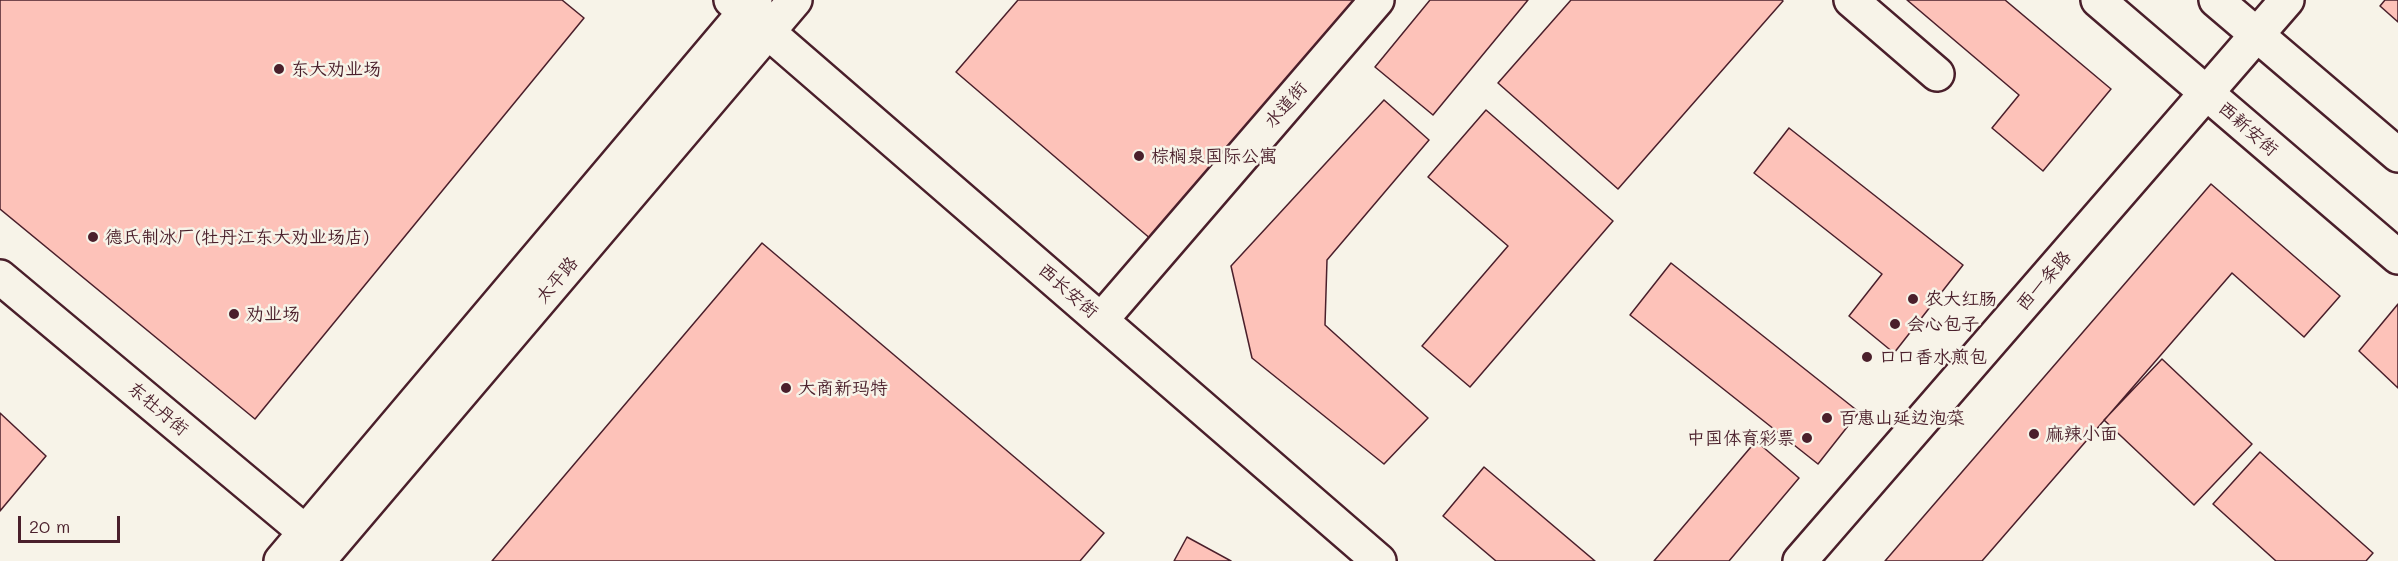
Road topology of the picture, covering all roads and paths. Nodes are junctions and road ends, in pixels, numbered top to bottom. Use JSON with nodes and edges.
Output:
{"nodes":[{"id":1,"x":795,"y":0,"type":"edge"},
{"id":2,"x":1377,"y":0,"type":"edge"},
{"id":3,"x":1851,"y":0,"type":"edge"},
{"id":4,"x":2098,"y":0,"type":"edge"},
{"id":5,"x":2216,"y":0,"type":"edge"},
{"id":6,"x":2288,"y":0,"type":"edge"},
{"id":7,"x":751,"y":13,"type":"edge"},
{"id":8,"x":2257,"y":35,"type":"junction"},
{"id":9,"x":1936,"y":74,"type":"dead end"},
{"id":10,"x":2208,"y":94,"type":"junction"},
{"id":11,"x":2398,"y":155,"type":"edge"},
{"id":12,"x":2398,"y":257,"type":"edge"},
{"id":13,"x":0,"y":277,"type":"edge"},
{"id":14,"x":1101,"y":320,"type":"junction"},
{"id":15,"x":321,"y":549,"type":"edge"},
{"id":16,"x":280,"y":561,"type":"edge"},
{"id":17,"x":1379,"y":561,"type":"edge"},
{"id":18,"x":1800,"y":561,"type":"edge"}],
"edges":[{"from":1,"to":7,"type":"street","name":"太平路"},
{"from":2,"to":14,"type":"street","name":"水道街"},
{"from":3,"to":9,"type":"street"},
{"from":4,"to":10,"type":"street","name":"西新安街"},
{"from":5,"to":8,"type":"street"},
{"from":6,"to":8,"type":"street","name":"西一条路"},
{"from":7,"to":14,"type":"street","name":"西长安街"},
{"from":7,"to":15,"type":"street","name":"太平路"},
{"from":8,"to":10,"type":"street","name":"西一条路"},
{"from":8,"to":11,"type":"street"},
{"from":10,"to":12,"type":"street","name":"西新安街"},
{"from":10,"to":18,"type":"street","name":"西一条路"},
{"from":13,"to":15,"type":"street","name":"东牡丹街"},
{"from":14,"to":17,"type":"street","name":"西长安街"},
{"from":15,"to":16,"type":"street","name":"太平路"}]}
